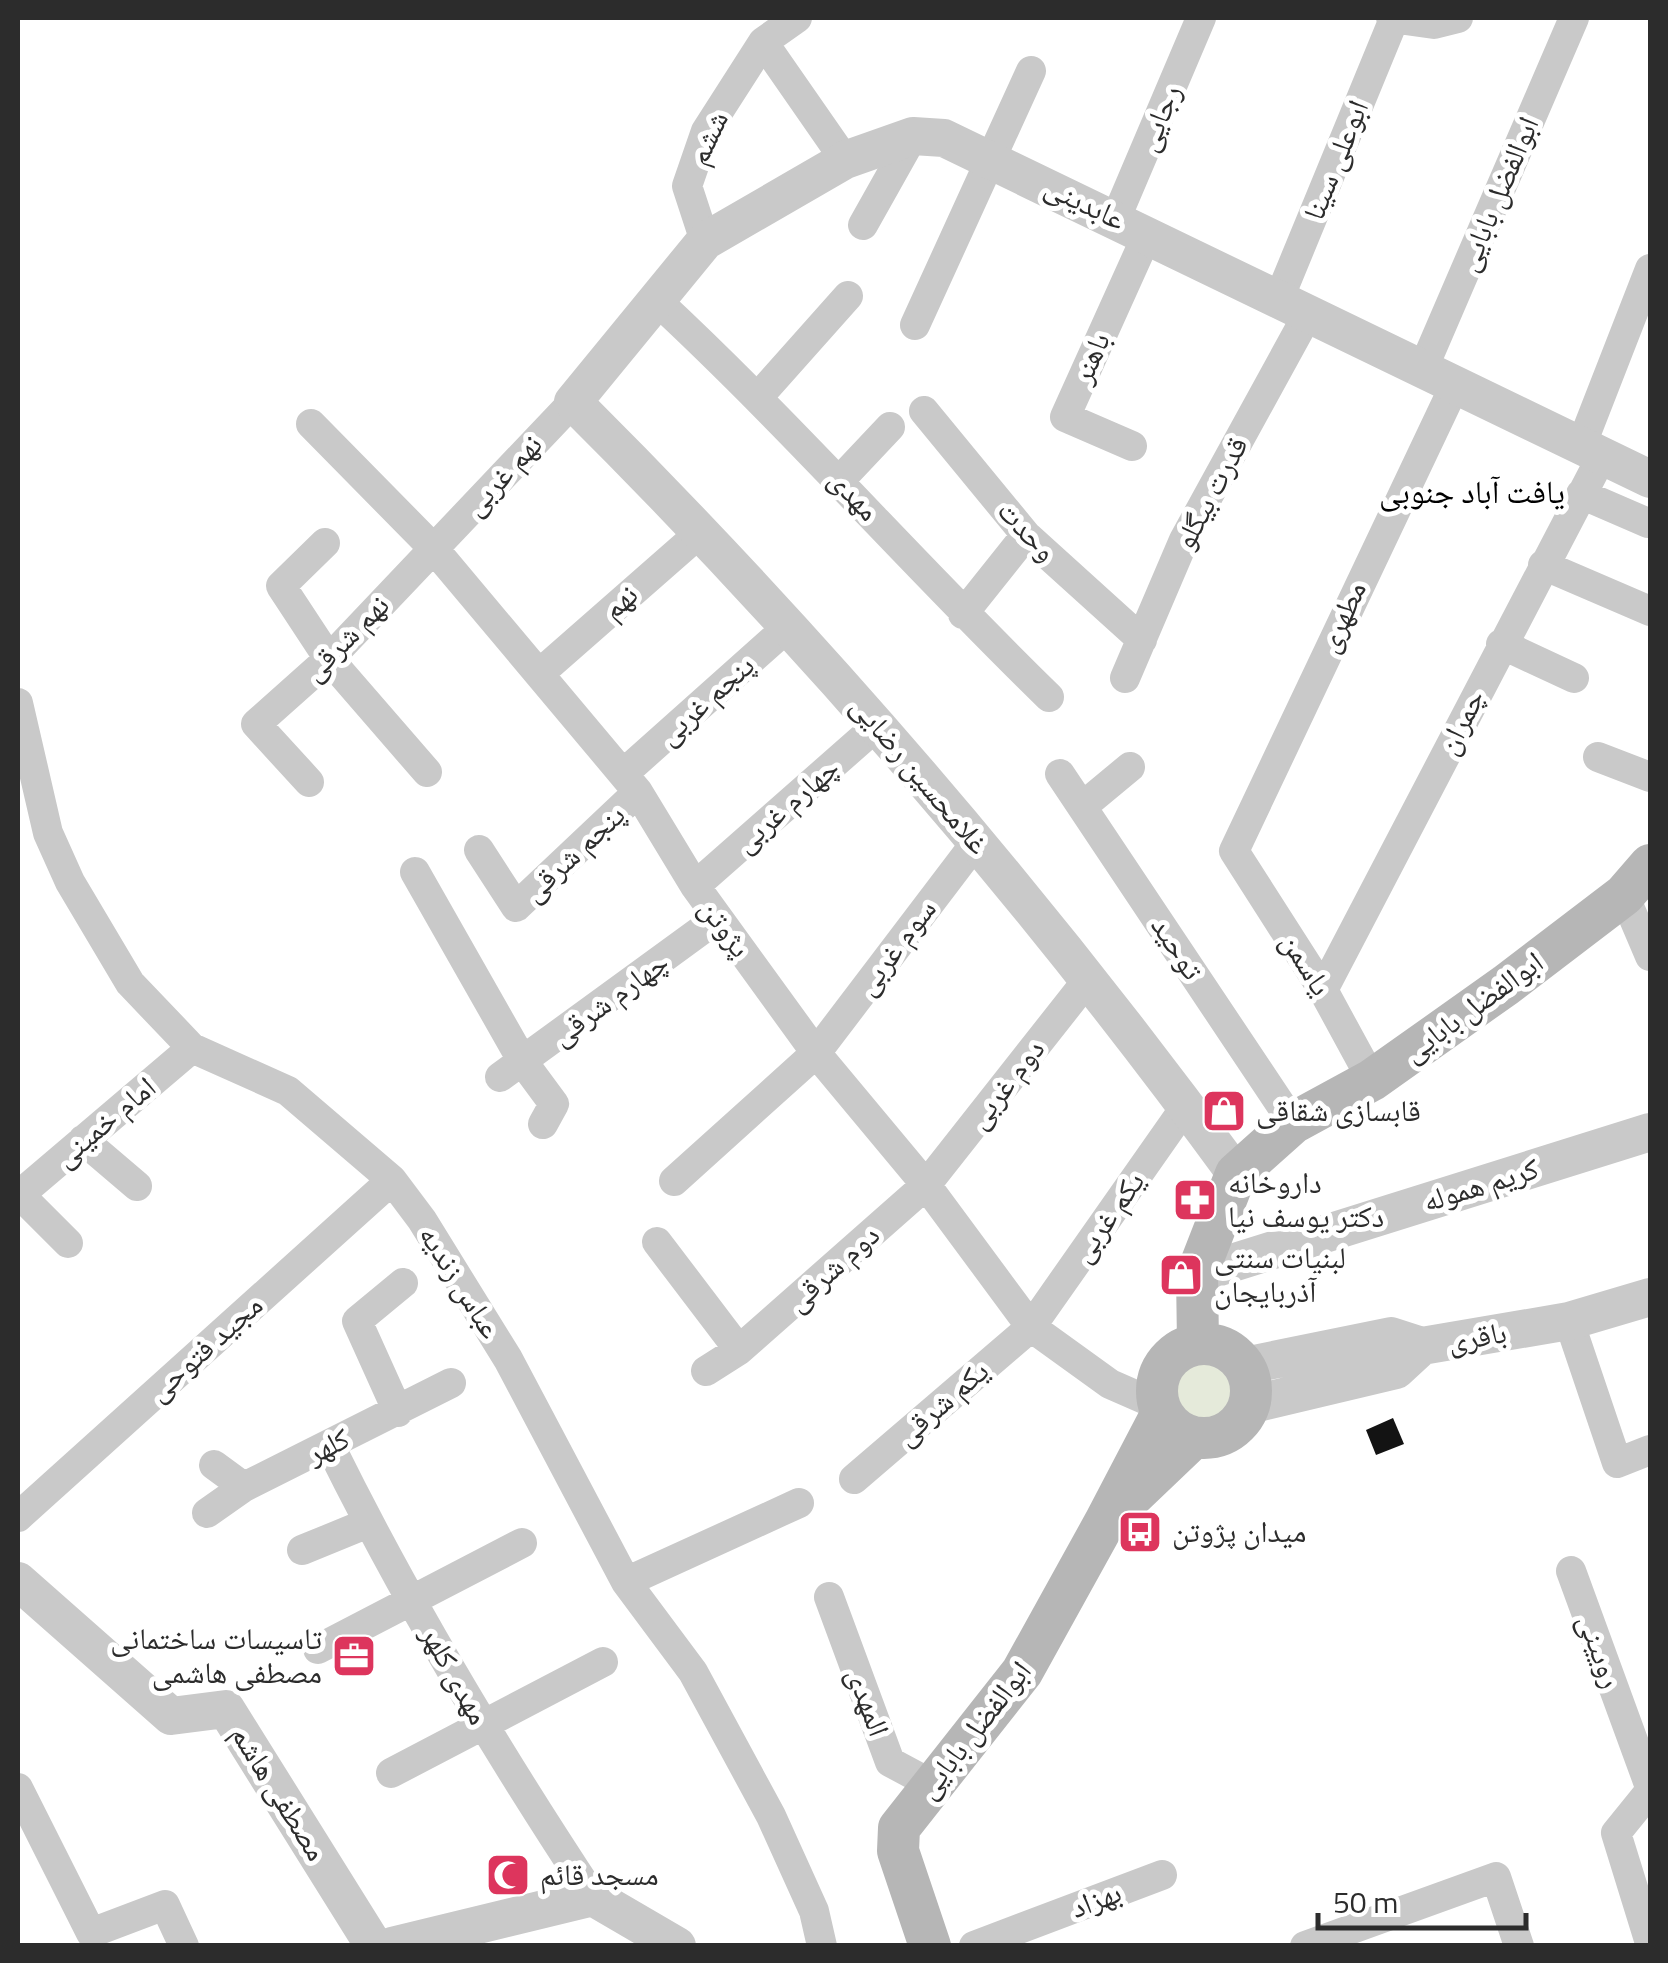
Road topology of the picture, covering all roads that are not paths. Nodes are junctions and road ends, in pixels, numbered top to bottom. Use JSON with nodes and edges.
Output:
{"nodes":[{"id":1,"x":797,"y":18,"type":"edge"},
{"id":2,"x":1201,"y":18,"type":"edge"},
{"id":3,"x":1393,"y":18,"type":"edge"},
{"id":4,"x":1458,"y":18,"type":"edge"},
{"id":5,"x":1574,"y":18,"type":"edge"},
{"id":6,"x":763,"y":42,"type":"junction"},
{"id":7,"x":1031,"y":71,"type":"dead end"},
{"id":8,"x":913,"y":136,"type":"junction"},
{"id":9,"x":993,"y":158,"type":"junction"},
{"id":10,"x":845,"y":160,"type":"junction"},
{"id":11,"x":863,"y":225,"type":"dead end"},
{"id":12,"x":1132,"y":226,"type":"junction"},
{"id":13,"x":705,"y":241,"type":"junction"},
{"id":14,"x":1650,"y":269,"type":"edge"},
{"id":15,"x":848,"y":296,"type":"dead end"},
{"id":16,"x":654,"y":298,"type":"junction"},
{"id":17,"x":1293,"y":308,"type":"junction"},
{"id":18,"x":915,"y":325,"type":"dead end"},
{"id":19,"x":1438,"y":378,"type":"junction"},
{"id":20,"x":759,"y":396,"type":"junction"},
{"id":21,"x":572,"y":402,"type":"junction"},
{"id":22,"x":924,"y":411,"type":"dead end"},
{"id":23,"x":311,"y":424,"type":"dead end"},
{"id":24,"x":890,"y":427,"type":"dead end"},
{"id":25,"x":1132,"y":446,"type":"dead end"},
{"id":26,"x":1592,"y":451,"type":"junction"},
{"id":27,"x":1650,"y":479,"type":"edge"},
{"id":28,"x":840,"y":480,"type":"junction"},
{"id":29,"x":1581,"y":494,"type":"junction"},
{"id":30,"x":1648,"y":523,"type":"dead end"},
{"id":31,"x":702,"y":530,"type":"junction"},
{"id":32,"x":1026,"y":535,"type":"junction"},
{"id":33,"x":325,"y":543,"type":"dead end"},
{"id":34,"x":434,"y":549,"type":"junction"},
{"id":35,"x":1543,"y":564,"type":"junction"},
{"id":36,"x":1650,"y":611,"type":"edge"},
{"id":37,"x":964,"y":614,"type":"junction"},
{"id":38,"x":790,"y":626,"type":"junction"},
{"id":39,"x":1142,"y":640,"type":"junction"},
{"id":40,"x":1501,"y":644,"type":"junction"},
{"id":41,"x":329,"y":659,"type":"junction"},
{"id":42,"x":540,"y":674,"type":"junction"},
{"id":43,"x":1126,"y":678,"type":"dead end"},
{"id":44,"x":1574,"y":678,"type":"dead end"},
{"id":45,"x":1049,"y":697,"type":"dead end"},
{"id":46,"x":18,"y":704,"type":"edge"},
{"id":47,"x":879,"y":724,"type":"junction"},
{"id":48,"x":1598,"y":757,"type":"dead end"},
{"id":49,"x":1130,"y":768,"type":"dead end"},
{"id":50,"x":426,"y":772,"type":"dead end"},
{"id":51,"x":1060,"y":774,"type":"dead end"},
{"id":52,"x":1650,"y":776,"type":"edge"},
{"id":53,"x":309,"y":782,"type":"dead end"},
{"id":54,"x":631,"y":783,"type":"junction"},
{"id":55,"x":1083,"y":806,"type":"junction"},
{"id":56,"x":977,"y":841,"type":"junction"},
{"id":57,"x":479,"y":850,"type":"dead end"},
{"id":58,"x":1234,"y":851,"type":"joint"},
{"id":59,"x":415,"y":872,"type":"dead end"},
{"id":60,"x":1637,"y":880,"type":"edge"},
{"id":61,"x":695,"y":886,"type":"junction"},
{"id":62,"x":718,"y":918,"type":"junction"},
{"id":63,"x":1650,"y":956,"type":"edge"},
{"id":64,"x":1086,"y":982,"type":"junction"},
{"id":65,"x":1323,"y":990,"type":"junction"},
{"id":66,"x":192,"y":1048,"type":"junction"},
{"id":67,"x":816,"y":1054,"type":"junction"},
{"id":68,"x":512,"y":1070,"type":"junction"},
{"id":69,"x":1372,"y":1080,"type":"junction"},
{"id":70,"x":1186,"y":1106,"type":"junction"},
{"id":71,"x":1292,"y":1123,"type":"junction"},
{"id":72,"x":544,"y":1124,"type":"dead end"},
{"id":73,"x":1650,"y":1132,"type":"edge"},
{"id":74,"x":84,"y":1140,"type":"junction"},
{"id":75,"x":1236,"y":1174,"type":"junction"},
{"id":76,"x":392,"y":1180,"type":"junction"},
{"id":77,"x":674,"y":1181,"type":"dead end"},
{"id":78,"x":926,"y":1185,"type":"junction"},
{"id":79,"x":137,"y":1186,"type":"dead end"},
{"id":80,"x":18,"y":1195,"type":"edge"},
{"id":81,"x":657,"y":1242,"type":"dead end"},
{"id":82,"x":68,"y":1244,"type":"dead end"},
{"id":83,"x":1197,"y":1274,"type":"junction"},
{"id":84,"x":403,"y":1283,"type":"dead end"},
{"id":85,"x":1650,"y":1297,"type":"edge"},
{"id":86,"x":1568,"y":1321,"type":"junction"},
{"id":87,"x":1031,"y":1328,"type":"junction"},
{"id":88,"x":1198,"y":1344,"type":"junction"},
{"id":89,"x":740,"y":1350,"type":"junction"},
{"id":90,"x":706,"y":1371,"type":"dead end"},
{"id":91,"x":452,"y":1383,"type":"dead end"},
{"id":92,"x":1247,"y":1386,"type":"junction"},
{"id":93,"x":398,"y":1412,"type":"junction"},
{"id":94,"x":1171,"y":1418,"type":"junction"},
{"id":95,"x":330,"y":1446,"type":"junction"},
{"id":96,"x":1650,"y":1450,"type":"edge"},
{"id":97,"x":214,"y":1464,"type":"dead end"},
{"id":98,"x":854,"y":1479,"type":"dead end"},
{"id":99,"x":244,"y":1487,"type":"junction"},
{"id":100,"x":799,"y":1503,"type":"dead end"},
{"id":101,"x":207,"y":1512,"type":"dead end"},
{"id":102,"x":18,"y":1517,"type":"edge"},
{"id":103,"x":368,"y":1523,"type":"junction"},
{"id":104,"x":522,"y":1543,"type":"dead end"},
{"id":105,"x":302,"y":1550,"type":"dead end"},
{"id":106,"x":1571,"y":1571,"type":"dead end"},
{"id":107,"x":18,"y":1581,"type":"edge"},
{"id":108,"x":626,"y":1582,"type":"junction"},
{"id":109,"x":829,"y":1597,"type":"dead end"},
{"id":110,"x":412,"y":1598,"type":"junction"},
{"id":111,"x":318,"y":1649,"type":"dead end"},
{"id":112,"x":602,"y":1662,"type":"dead end"},
{"id":113,"x":482,"y":1722,"type":"junction"},
{"id":114,"x":391,"y":1774,"type":"dead end"},
{"id":115,"x":931,"y":1784,"type":"junction"},
{"id":116,"x":18,"y":1788,"type":"edge"},
{"id":117,"x":1650,"y":1789,"type":"edge"},
{"id":118,"x":1162,"y":1875,"type":"dead end"},
{"id":119,"x":592,"y":1897,"type":"junction"},
{"id":120,"x":633,"y":1935,"type":"edge"},
{"id":121,"x":1362,"y":1935,"type":"edge"},
{"id":122,"x":1650,"y":1944,"type":"edge"},
{"id":123,"x":184,"y":1946,"type":"edge"},
{"id":124,"x":374,"y":1946,"type":"edge"},
{"id":125,"x":392,"y":1946,"type":"edge"},
{"id":126,"x":677,"y":1946,"type":"edge"},
{"id":127,"x":822,"y":1946,"type":"edge"},
{"id":128,"x":930,"y":1946,"type":"edge"},
{"id":129,"x":974,"y":1946,"type":"edge"},
{"id":130,"x":1305,"y":1946,"type":"edge"},
{"id":131,"x":1519,"y":1946,"type":"edge"}],
"edges":[{"from":1,"to":6,"type":"street","name":"ششم"},
{"from":2,"to":12,"type":"street","name":"رجایی"},
{"from":3,"to":4,"type":"street"},
{"from":3,"to":17,"type":"street","name":"ابوعلی سینا"},
{"from":5,"to":19,"type":"street","name":"ابوالفضل بابایی"},
{"from":6,"to":10,"type":"street"},
{"from":6,"to":13,"type":"street","name":"ششم"},
{"from":7,"to":9,"type":"street"},
{"from":8,"to":9,"type":"street","name":"عابدینی"},
{"from":8,"to":10,"type":"street"},
{"from":8,"to":11,"type":"street"},
{"from":9,"to":12,"type":"street","name":"عابدینی"},
{"from":9,"to":18,"type":"street"},
{"from":10,"to":13,"type":"street"},
{"from":12,"to":17,"type":"street","name":"عابدینی"},
{"from":12,"to":25,"type":"street","name":"باهنر"},
{"from":13,"to":16,"type":"street"},
{"from":14,"to":26,"type":"street","name":"چمران"},
{"from":15,"to":20,"type":"street"},
{"from":16,"to":20,"type":"street","name":"مهدی"},
{"from":16,"to":21,"type":"street"},
{"from":17,"to":19,"type":"street","name":"عابدینی"},
{"from":17,"to":39,"type":"street","name":"قدرت بیگلو"},
{"from":19,"to":26,"type":"street","name":"عابدینی"},
{"from":19,"to":58,"type":"street","name":"مطهری"},
{"from":20,"to":28,"type":"street","name":"مهدی"},
{"from":21,"to":31,"type":"street","name":"غلامحسین رضایی"},
{"from":21,"to":34,"type":"street","name":"نهم غربی"},
{"from":22,"to":32,"type":"street","name":"وحدت"},
{"from":23,"to":34,"type":"street","name":"پژوتن"},
{"from":24,"to":28,"type":"street"},
{"from":26,"to":27,"type":"street","name":"عابدینی"},
{"from":26,"to":29,"type":"street","name":"چمران"},
{"from":28,"to":37,"type":"street","name":"مهدی"},
{"from":29,"to":30,"type":"street"},
{"from":29,"to":35,"type":"street","name":"چمران"},
{"from":31,"to":38,"type":"street","name":"غلامحسین رضایی"},
{"from":31,"to":42,"type":"street","name":"نهم"},
{"from":32,"to":37,"type":"street"},
{"from":32,"to":39,"type":"street","name":"وحدت"},
{"from":33,"to":41,"type":"street"},
{"from":34,"to":41,"type":"street","name":"نهم شرقی"},
{"from":34,"to":42,"type":"street","name":"پژوتن"},
{"from":35,"to":36,"type":"street"},
{"from":35,"to":40,"type":"street","name":"چمران"},
{"from":37,"to":45,"type":"street","name":"مهدی"},
{"from":38,"to":47,"type":"street","name":"غلامحسین رضایی"},
{"from":38,"to":54,"type":"street","name":"پنجم غربی"},
{"from":39,"to":43,"type":"street","name":"قدرت بیگلو"},
{"from":40,"to":44,"type":"street"},
{"from":40,"to":65,"type":"street","name":"چمران"},
{"from":41,"to":50,"type":"street"},
{"from":41,"to":53,"type":"street","name":"نهم شرقی"},
{"from":42,"to":54,"type":"street","name":"پژوتن"},
{"from":46,"to":66,"type":"street","name":"عباس زندیه"},
{"from":47,"to":56,"type":"street","name":"غلامحسین رضایی"},
{"from":47,"to":61,"type":"street","name":"چهارم غربی"},
{"from":48,"to":52,"type":"street"},
{"from":49,"to":55,"type":"street"},
{"from":51,"to":55,"type":"street","name":"توحید"},
{"from":54,"to":57,"type":"street","name":"پنجم شرقی"},
{"from":54,"to":61,"type":"street","name":"پژوتن"},
{"from":55,"to":71,"type":"street","name":"توحید"},
{"from":56,"to":64,"type":"street","name":"غلامحسین رضایی"},
{"from":56,"to":67,"type":"street","name":"سوم غربی"},
{"from":58,"to":65,"type":"street","name":"یاسمن"},
{"from":59,"to":68,"type":"street"},
{"from":60,"to":63,"type":"street"},
{"from":60,"to":69,"type":"main road","name":"ابوالفضل بابایی"},
{"from":61,"to":62,"type":"street","name":"پژوتن"},
{"from":62,"to":67,"type":"street","name":"پژوتن"},
{"from":62,"to":68,"type":"street","name":"چهارم شرقی"},
{"from":64,"to":70,"type":"street","name":"غلامحسین رضایی"},
{"from":64,"to":78,"type":"street","name":"دوم غربی"},
{"from":65,"to":69,"type":"street","name":"یاسمن"},
{"from":66,"to":74,"type":"street","name":"امام خمینی"},
{"from":66,"to":76,"type":"street","name":"عباس زندیه"},
{"from":67,"to":77,"type":"street","name":"سوم غربی"},
{"from":67,"to":78,"type":"street","name":"پژوتن"},
{"from":68,"to":72,"type":"street"},
{"from":69,"to":71,"type":"main road","name":"ابوالفضل بابایی"},
{"from":70,"to":75,"type":"street","name":"غلامحسین رضایی"},
{"from":70,"to":87,"type":"street","name":"یکم غربی"},
{"from":71,"to":75,"type":"main road","name":"ابوالفضل بابایی"},
{"from":73,"to":83,"type":"street","name":"کریم هموله"},
{"from":74,"to":79,"type":"street"},
{"from":74,"to":80,"type":"street","name":"امام خمینی"},
{"from":75,"to":83,"type":"main road","name":"ابوالفضل بابایی"},
{"from":76,"to":102,"type":"street","name":"مجید فتوحی"},
{"from":76,"to":108,"type":"street","name":"عباس زندیه"},
{"from":78,"to":87,"type":"street","name":"پژوتن"},
{"from":78,"to":89,"type":"street","name":"دوم شرقی"},
{"from":80,"to":82,"type":"street"},
{"from":81,"to":89,"type":"street"},
{"from":83,"to":88,"type":"main road","name":"ابوالفضل بابایی"},
{"from":84,"to":93,"type":"street"},
{"from":85,"to":86,"type":"street","name":"باقری"},
{"from":86,"to":92,"type":"street","name":"باقری"},
{"from":86,"to":96,"type":"street"},
{"from":87,"to":94,"type":"street","name":"پژوتن"},
{"from":87,"to":98,"type":"street","name":"یکم شرقی"},
{"from":88,"to":92,"type":"main road"},
{"from":88,"to":94,"type":"main road"},
{"from":89,"to":90,"type":"street","name":"دوم شرقی"},
{"from":91,"to":93,"type":"street","name":"کلهر"},
{"from":92,"to":94,"type":"main road"},
{"from":93,"to":95,"type":"street","name":"کلهر"},
{"from":94,"to":115,"type":"main road","name":"ابوالفضل بابایی"},
{"from":95,"to":99,"type":"street","name":"کلهر"},
{"from":95,"to":103,"type":"street","name":"مهدی کلهر"},
{"from":97,"to":99,"type":"street"},
{"from":99,"to":101,"type":"street","name":"کلهر"},
{"from":100,"to":108,"type":"street"},
{"from":103,"to":105,"type":"street"},
{"from":103,"to":110,"type":"street","name":"مهدی کلهر"},
{"from":104,"to":110,"type":"street"},
{"from":106,"to":117,"type":"street","name":"رویینی"},
{"from":107,"to":124,"type":"street","name":"مصطفی هاشم"},
{"from":108,"to":127,"type":"street","name":"عباس زندیه"},
{"from":109,"to":115,"type":"street","name":"المهدی"},
{"from":110,"to":111,"type":"street"},
{"from":110,"to":113,"type":"street","name":"مهدی کلهر"},
{"from":112,"to":113,"type":"street"},
{"from":113,"to":114,"type":"street"},
{"from":113,"to":119,"type":"street","name":"مهدی کلهر"},
{"from":115,"to":128,"type":"main road","name":"ابوالفضل بابایی"},
{"from":116,"to":123,"type":"street"},
{"from":117,"to":122,"type":"street"},
{"from":118,"to":129,"type":"street","name":"بهزاد"},
{"from":119,"to":120,"type":"street"},
{"from":119,"to":125,"type":"street"},
{"from":120,"to":126,"type":"street"},
{"from":121,"to":130,"type":"street"},
{"from":121,"to":131,"type":"street"}]}
